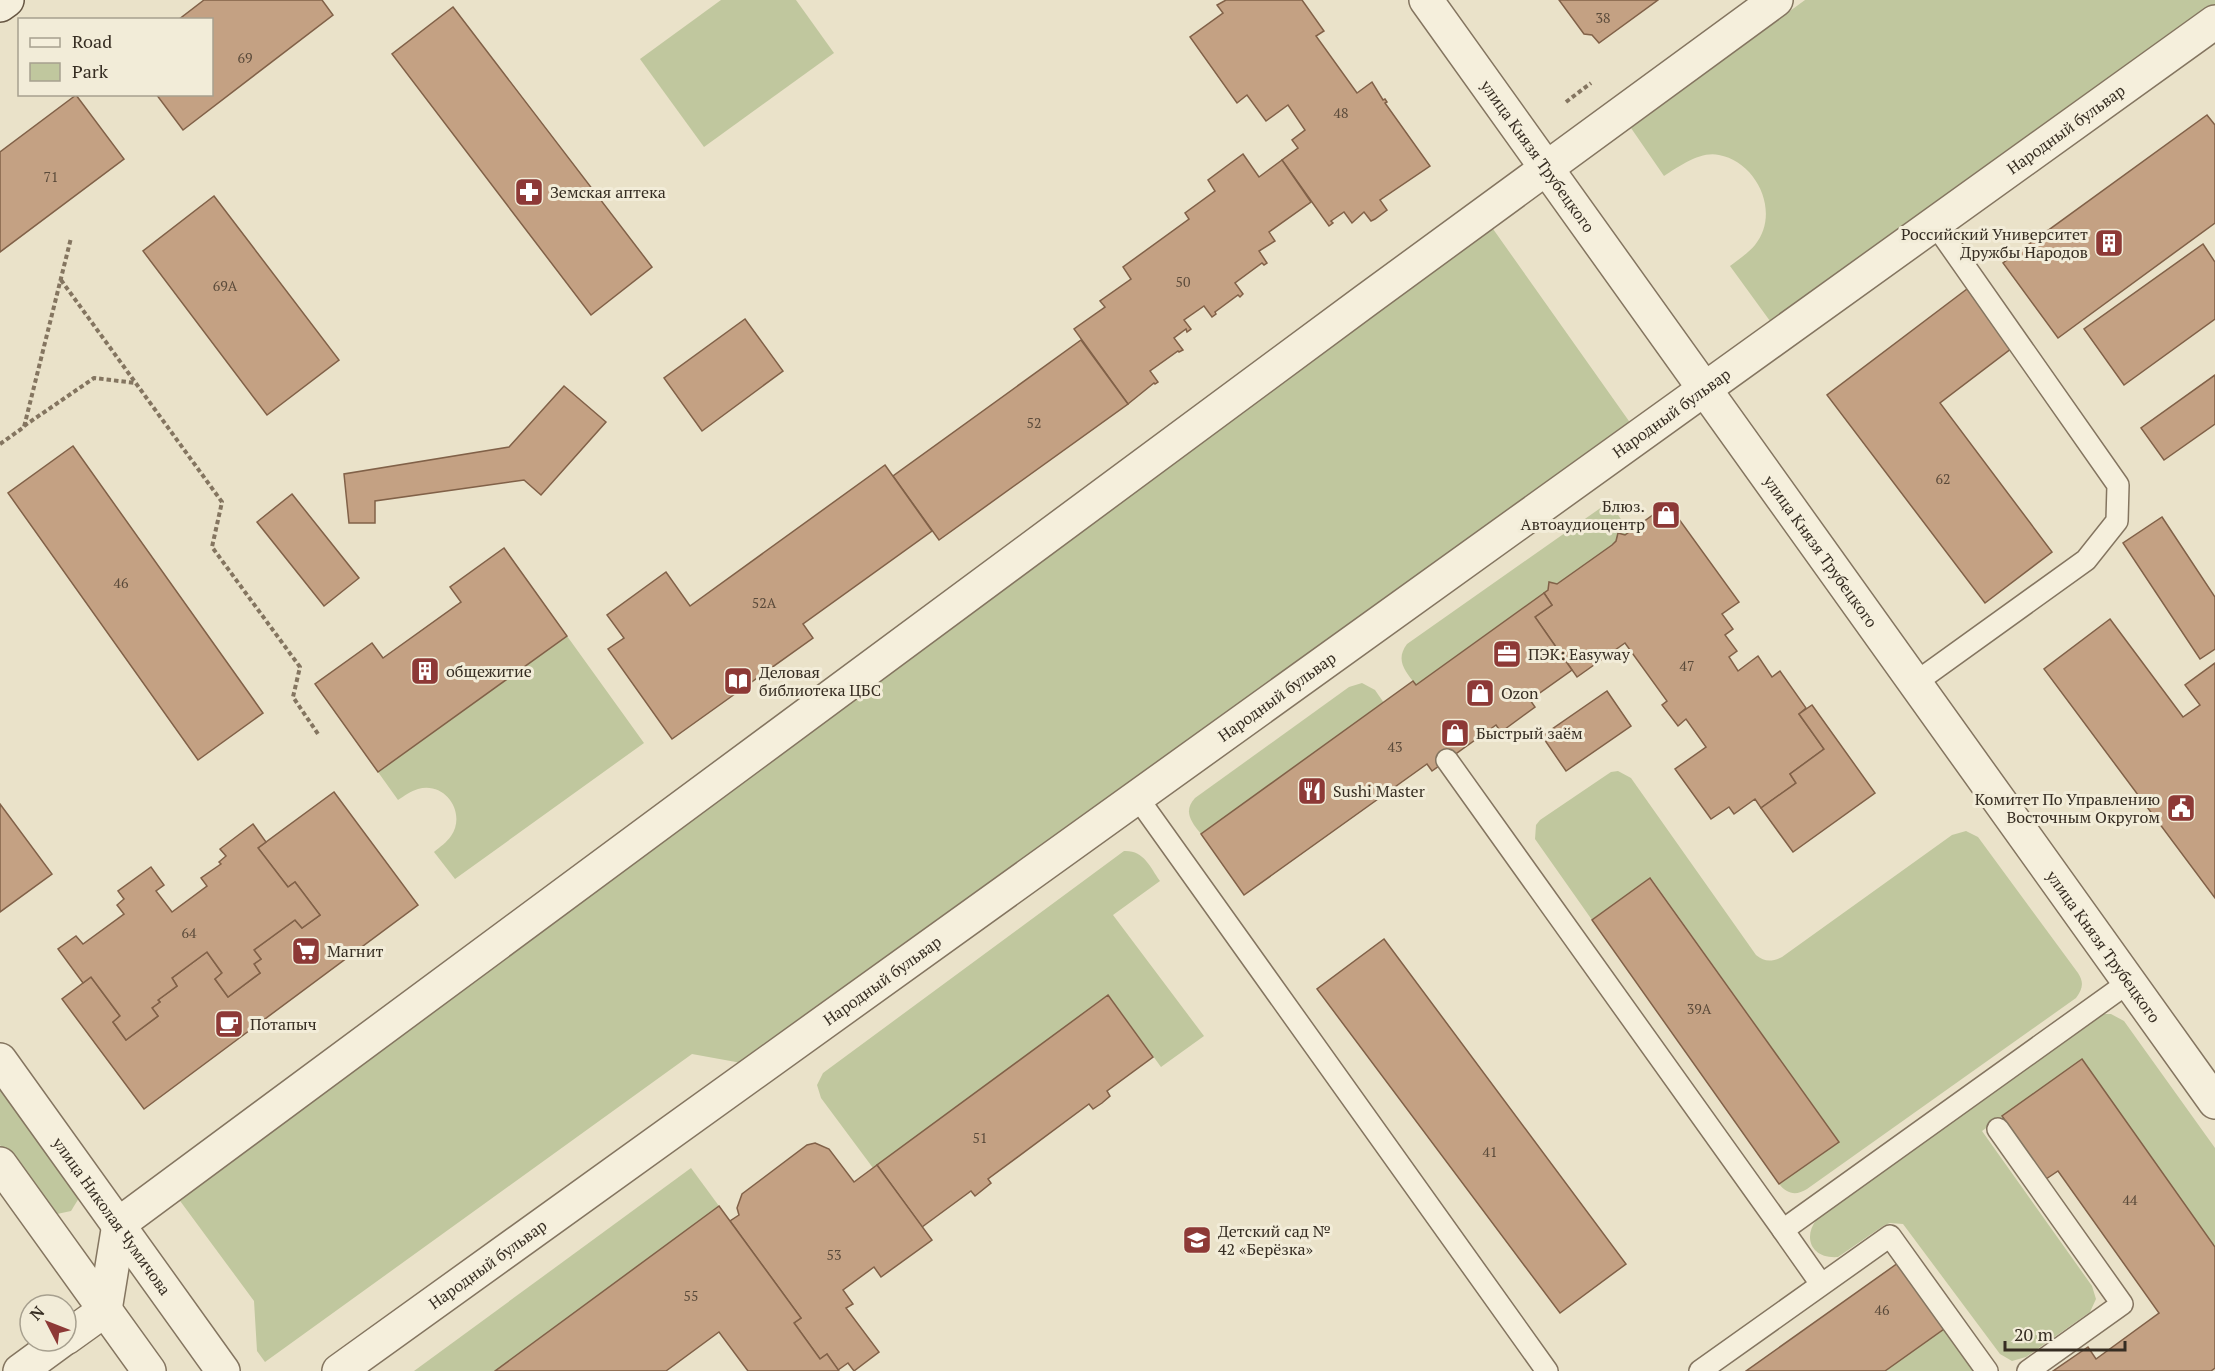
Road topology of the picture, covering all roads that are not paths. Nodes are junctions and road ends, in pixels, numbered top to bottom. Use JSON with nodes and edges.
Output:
{"nodes":[{"id":1,"x":7,"y":0,"type":"edge"},
{"id":2,"x":1426,"y":0,"type":"edge"},
{"id":3,"x":1776,"y":0,"type":"edge"},
{"id":4,"x":0,"y":5,"type":"edge"},
{"id":5,"x":2215,"y":22,"type":"edge"},
{"id":6,"x":1547,"y":169,"type":"junction"},
{"id":7,"x":1935,"y":224,"type":"junction"},
{"id":8,"x":1704,"y":389,"type":"junction"},
{"id":9,"x":1915,"y":684,"type":"junction"},
{"id":10,"x":1447,"y":760,"type":"dead end"},
{"id":11,"x":1137,"y":797,"type":"junction"},
{"id":12,"x":2129,"y":982,"type":"junction"},
{"id":13,"x":0,"y":1060,"type":"edge"},
{"id":14,"x":2215,"y":1102,"type":"edge"},
{"id":15,"x":1998,"y":1130,"type":"dead end"},
{"id":16,"x":0,"y":1164,"type":"edge"},
{"id":17,"x":119,"y":1224,"type":"junction"},
{"id":18,"x":1783,"y":1230,"type":"junction"},
{"id":19,"x":1821,"y":1284,"type":"junction"},
{"id":20,"x":105,"y":1310,"type":"junction"},
{"id":21,"x":78,"y":1329,"type":"edge"},
{"id":22,"x":45,"y":1353,"type":"edge"},
{"id":23,"x":20,"y":1371,"type":"edge"},
{"id":24,"x":149,"y":1371,"type":"edge"},
{"id":25,"x":223,"y":1371,"type":"edge"},
{"id":26,"x":339,"y":1371,"type":"edge"},
{"id":27,"x":1547,"y":1371,"type":"edge"},
{"id":28,"x":1700,"y":1371,"type":"edge"},
{"id":29,"x":1987,"y":1371,"type":"edge"},
{"id":30,"x":2028,"y":1371,"type":"edge"}],
"edges":[{"from":1,"to":4,"type":"street"},
{"from":2,"to":6,"type":"street","name":"улица Князя Трубецкого"},
{"from":3,"to":6,"type":"street"},
{"from":5,"to":7,"type":"street","name":"Народный бульвар"},
{"from":6,"to":8,"type":"street","name":"улица Князя Трубецкого"},
{"from":6,"to":17,"type":"street"},
{"from":7,"to":8,"type":"street","name":"Народный бульвар"},
{"from":7,"to":9,"type":"lane"},
{"from":8,"to":9,"type":"street","name":"улица Князя Трубецкого"},
{"from":8,"to":11,"type":"street","name":"Народный бульвар"},
{"from":9,"to":12,"type":"street","name":"улица Князя Трубецкого"},
{"from":10,"to":18,"type":"lane"},
{"from":11,"to":26,"type":"street","name":"Народный бульвар"},
{"from":11,"to":27,"type":"lane"},
{"from":12,"to":14,"type":"street","name":"улица Князя Трубецкого"},
{"from":12,"to":18,"type":"lane"},
{"from":13,"to":17,"type":"street","name":"улица Николая Чумичова"},
{"from":15,"to":30,"type":"lane"},
{"from":16,"to":20,"type":"street"},
{"from":17,"to":20,"type":"street"},
{"from":17,"to":25,"type":"street","name":"улица Николая Чумичова"},
{"from":18,"to":19,"type":"lane"},
{"from":19,"to":28,"type":"lane"},
{"from":19,"to":29,"type":"lane"},
{"from":20,"to":21,"type":"street"},
{"from":20,"to":24,"type":"street"},
{"from":22,"to":23,"type":"street"}]}
